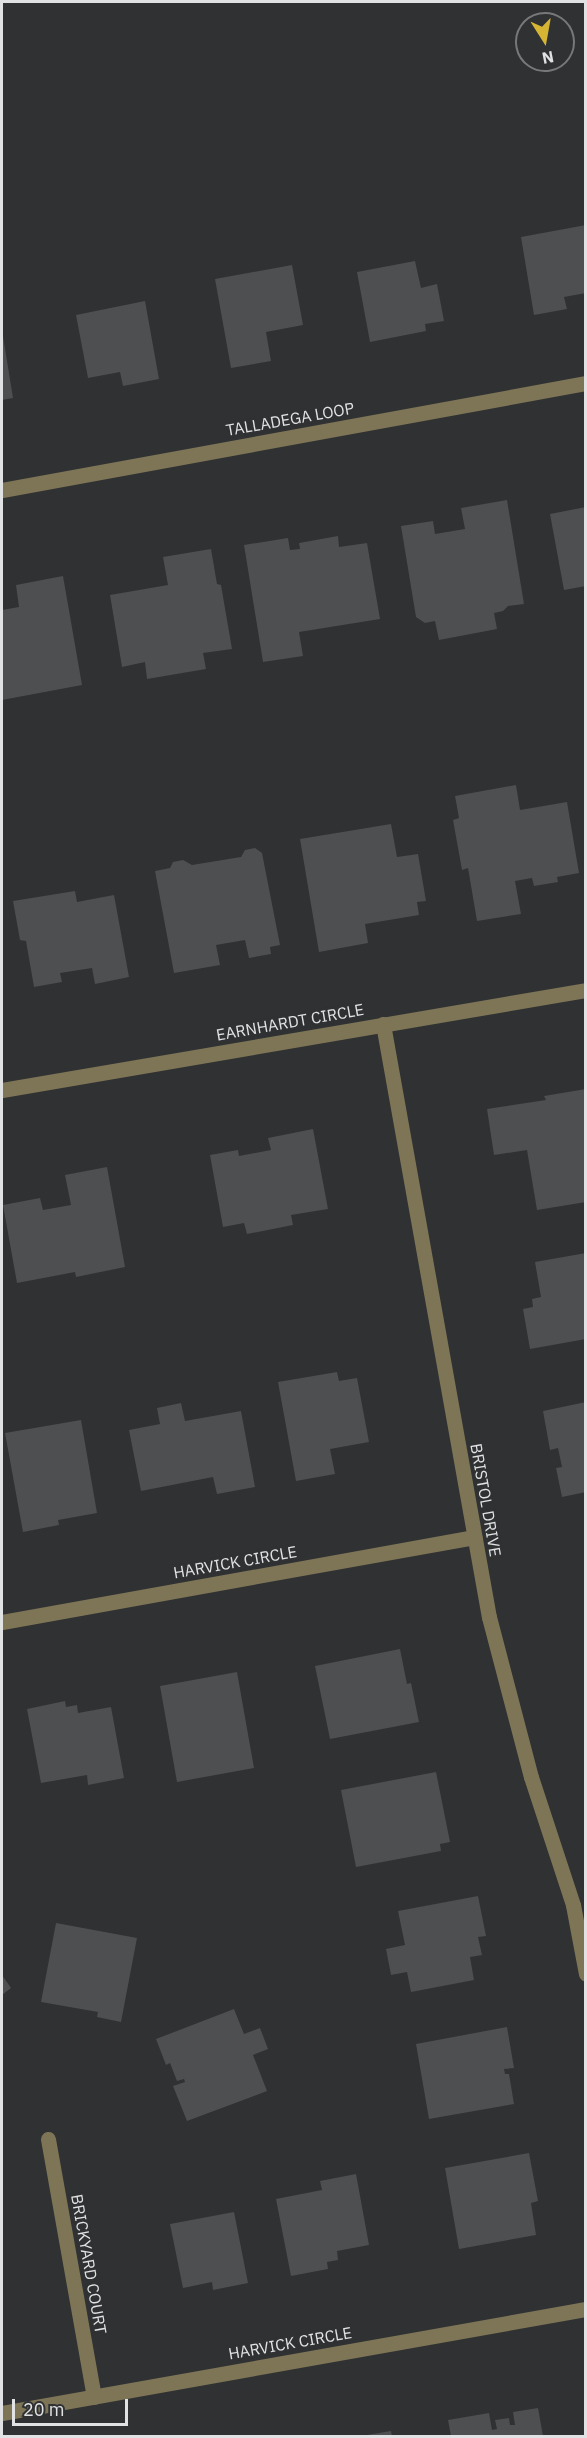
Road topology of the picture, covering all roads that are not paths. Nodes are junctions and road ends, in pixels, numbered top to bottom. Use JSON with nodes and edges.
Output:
{"nodes":[{"id":1,"x":585,"y":383,"type":"edge"},
{"id":2,"x":2,"y":490,"type":"edge"},
{"id":3,"x":585,"y":990,"type":"edge"},
{"id":4,"x":383,"y":1024,"type":"junction"},
{"id":5,"x":2,"y":1090,"type":"edge"},
{"id":6,"x":474,"y":1538,"type":"junction"},
{"id":7,"x":2,"y":1622,"type":"edge"},
{"id":8,"x":585,"y":1974,"type":"edge"},
{"id":9,"x":48,"y":2139,"type":"dead end"},
{"id":10,"x":585,"y":2309,"type":"edge"},
{"id":11,"x":94,"y":2397,"type":"junction"},
{"id":12,"x":2,"y":2413,"type":"edge"}],
"edges":[{"from":1,"to":2,"type":"street","name":"TALLADEGA LOOP"},
{"from":3,"to":4,"type":"street","name":"EARNHARDT CIRCLE"},
{"from":4,"to":5,"type":"street","name":"EARNHARDT CIRCLE"},
{"from":4,"to":6,"type":"street","name":"BRISTOL DRIVE"},
{"from":6,"to":7,"type":"street","name":"HARVICK CIRCLE"},
{"from":6,"to":8,"type":"street","name":"BRISTOL DRIVE"},
{"from":9,"to":11,"type":"street","name":"BRICKYARD COURT"},
{"from":10,"to":11,"type":"street","name":"HARVICK CIRCLE"},
{"from":11,"to":12,"type":"street","name":"HARVICK CIRCLE"}]}
